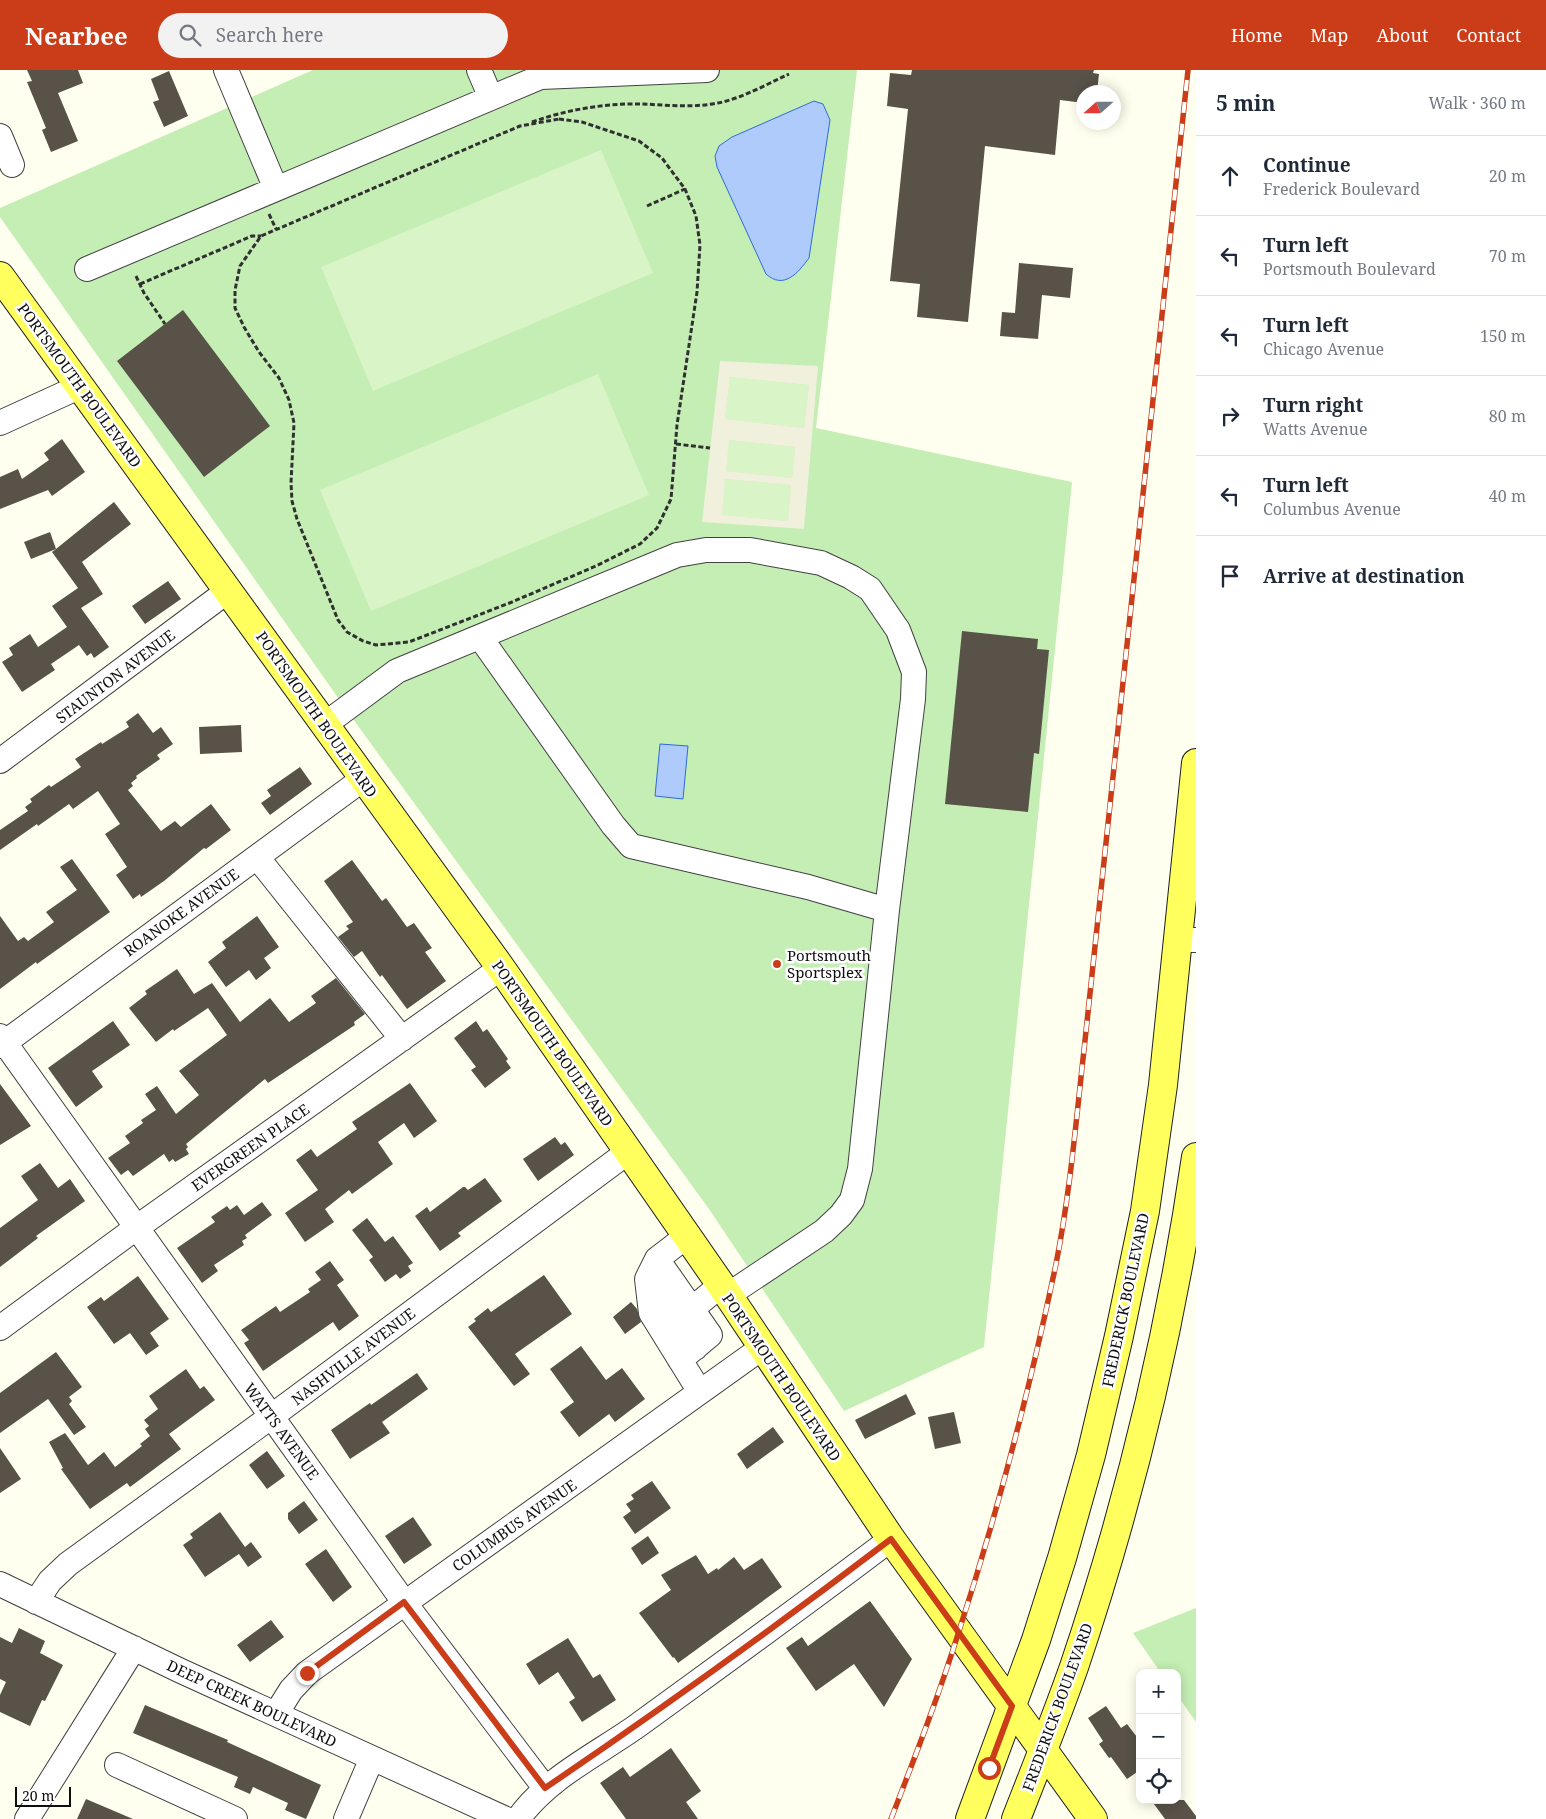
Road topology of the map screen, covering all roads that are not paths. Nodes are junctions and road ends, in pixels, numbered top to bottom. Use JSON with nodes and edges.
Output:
{"nodes":[{"id":1,"x":226,"y":70,"type":"edge"},
{"id":2,"x":479,"y":70,"type":"edge"},
{"id":3,"x":706,"y":70,"type":"edge"},
{"id":4,"x":549,"y":74,"type":"edge"},
{"id":5,"x":491,"y":98,"type":"junction"},
{"id":6,"x":0,"y":136,"type":"edge"},
{"id":7,"x":12,"y":165,"type":"dead end"},
{"id":8,"x":276,"y":189,"type":"junction"},
{"id":9,"x":87,"y":269,"type":"dead end"},
{"id":10,"x":0,"y":276,"type":"edge"},
{"id":11,"x":81,"y":386,"type":"junction"},
{"id":12,"x":0,"y":422,"type":"edge"},
{"id":13,"x":229,"y":590,"type":"junction"},
{"id":14,"x":480,"y":636,"type":"junction"},
{"id":15,"x":324,"y":725,"type":"junction"},
{"id":16,"x":0,"y":761,"type":"edge"},
{"id":17,"x":1196,"y":763,"type":"edge"},
{"id":18,"x":363,"y":779,"type":"junction"},
{"id":19,"x":257,"y":857,"type":"junction"},
{"id":20,"x":887,"y":910,"type":"junction"},
{"id":21,"x":1187,"y":940,"type":"edge"},
{"id":22,"x":501,"y":968,"type":"junction"},
{"id":23,"x":402,"y":1039,"type":"junction"},
{"id":24,"x":2,"y":1041,"type":"edge"},
{"id":25,"x":628,"y":1152,"type":"junction"},
{"id":26,"x":1196,"y":1156,"type":"edge"},
{"id":27,"x":136,"y":1228,"type":"junction"},
{"id":28,"x":687,"y":1236,"type":"junction"},
{"id":29,"x":652,"y":1269,"type":"junction"},
{"id":30,"x":724,"y":1290,"type":"junction"},
{"id":31,"x":692,"y":1309,"type":"junction"},
{"id":32,"x":0,"y":1328,"type":"edge"},
{"id":33,"x":763,"y":1347,"type":"junction"},
{"id":34,"x":687,"y":1354,"type":"junction"},
{"id":35,"x":700,"y":1392,"type":"junction"},
{"id":36,"x":272,"y":1416,"type":"junction"},
{"id":37,"x":891,"y":1539,"type":"junction"},
{"id":38,"x":0,"y":1584,"type":"edge"},
{"id":39,"x":36,"y":1602,"type":"junction"},
{"id":40,"x":404,"y":1602,"type":"junction"},
{"id":41,"x":134,"y":1648,"type":"junction"},
{"id":42,"x":1012,"y":1706,"type":"junction"},
{"id":43,"x":276,"y":1714,"type":"junction"},
{"id":44,"x":1043,"y":1750,"type":"junction"},
{"id":45,"x":372,"y":1758,"type":"junction"},
{"id":46,"x":116,"y":1765,"type":"dead end"},
{"id":47,"x":545,"y":1788,"type":"junction"},
{"id":48,"x":27,"y":1819,"type":"edge"},
{"id":49,"x":235,"y":1819,"type":"edge"},
{"id":50,"x":346,"y":1819,"type":"edge"},
{"id":51,"x":506,"y":1819,"type":"edge"},
{"id":52,"x":518,"y":1819,"type":"edge"},
{"id":53,"x":970,"y":1819,"type":"edge"},
{"id":54,"x":1016,"y":1819,"type":"edge"},
{"id":55,"x":1093,"y":1819,"type":"edge"}],
"edges":[{"from":1,"to":8,"type":"street"},
{"from":2,"to":5,"type":"street"},
{"from":3,"to":4,"type":"street"},
{"from":4,"to":5,"type":"street"},
{"from":5,"to":8,"type":"street"},
{"from":6,"to":7,"type":"street"},
{"from":8,"to":9,"type":"street"},
{"from":10,"to":11,"type":"main road","name":"PORTSMOUTH BOULEVARD"},
{"from":11,"to":12,"type":"street"},
{"from":11,"to":13,"type":"main road","name":"PORTSMOUTH BOULEVARD"},
{"from":13,"to":15,"type":"main road","name":"PORTSMOUTH BOULEVARD"},
{"from":13,"to":16,"type":"street","name":"STAUNTON AVENUE"},
{"from":14,"to":15,"type":"street"},
{"from":14,"to":20,"type":"street"},
{"from":14,"to":20,"type":"street"},
{"from":15,"to":18,"type":"main road","name":"PORTSMOUTH BOULEVARD"},
{"from":17,"to":21,"type":"main road","name":"FREDERICK BOULEVARD"},
{"from":18,"to":19,"type":"street","name":"ROANOKE AVENUE"},
{"from":18,"to":22,"type":"main road","name":"PORTSMOUTH BOULEVARD"},
{"from":19,"to":23,"type":"street"},
{"from":19,"to":24,"type":"street","name":"ROANOKE AVENUE"},
{"from":20,"to":30,"type":"street"},
{"from":21,"to":42,"type":"main road","name":"FREDERICK BOULEVARD"},
{"from":22,"to":23,"type":"street","name":"EVERGREEN PLACE"},
{"from":22,"to":25,"type":"main road","name":"PORTSMOUTH BOULEVARD"},
{"from":23,"to":27,"type":"street","name":"EVERGREEN PLACE"},
{"from":24,"to":27,"type":"street","name":"WATTS AVENUE"},
{"from":25,"to":28,"type":"main road","name":"PORTSMOUTH BOULEVARD"},
{"from":25,"to":36,"type":"street","name":"NASHVILLE AVENUE"},
{"from":26,"to":44,"type":"main road","name":"FREDERICK BOULEVARD"},
{"from":27,"to":32,"type":"street","name":"EVERGREEN PLACE"},
{"from":27,"to":36,"type":"street","name":"WATTS AVENUE"},
{"from":28,"to":29,"type":"street"},
{"from":28,"to":30,"type":"main road","name":"PORTSMOUTH BOULEVARD"},
{"from":29,"to":31,"type":"street"},
{"from":29,"to":34,"type":"street"},
{"from":30,"to":31,"type":"street"},
{"from":30,"to":33,"type":"main road","name":"PORTSMOUTH BOULEVARD"},
{"from":31,"to":34,"type":"street"},
{"from":33,"to":35,"type":"street","name":"COLUMBUS AVENUE"},
{"from":33,"to":37,"type":"main road","name":"PORTSMOUTH BOULEVARD"},
{"from":34,"to":35,"type":"street"},
{"from":35,"to":40,"type":"street","name":"COLUMBUS AVENUE"},
{"from":36,"to":39,"type":"street","name":"NASHVILLE AVENUE"},
{"from":36,"to":40,"type":"street","name":"WATTS AVENUE"},
{"from":37,"to":42,"type":"main road","name":"PORTSMOUTH BOULEVARD"},
{"from":37,"to":47,"type":"street"},
{"from":38,"to":39,"type":"street","name":"DEEP CREEK BOULEVARD"},
{"from":39,"to":41,"type":"street","name":"DEEP CREEK BOULEVARD"},
{"from":40,"to":43,"type":"street","name":"COLUMBUS AVENUE"},
{"from":40,"to":47,"type":"street","name":"WATTS AVENUE"},
{"from":41,"to":43,"type":"street","name":"DEEP CREEK BOULEVARD"},
{"from":41,"to":48,"type":"street"},
{"from":42,"to":44,"type":"main road","name":"PORTSMOUTH BOULEVARD"},
{"from":42,"to":53,"type":"main road","name":"FREDERICK BOULEVARD"},
{"from":43,"to":45,"type":"street","name":"DEEP CREEK BOULEVARD"},
{"from":44,"to":54,"type":"main road","name":"FREDERICK BOULEVARD"},
{"from":44,"to":55,"type":"main road","name":"PORTSMOUTH BOULEVARD"},
{"from":45,"to":50,"type":"street"},
{"from":45,"to":51,"type":"street","name":"DEEP CREEK BOULEVARD"},
{"from":46,"to":49,"type":"street"},
{"from":47,"to":52,"type":"street"}]}
